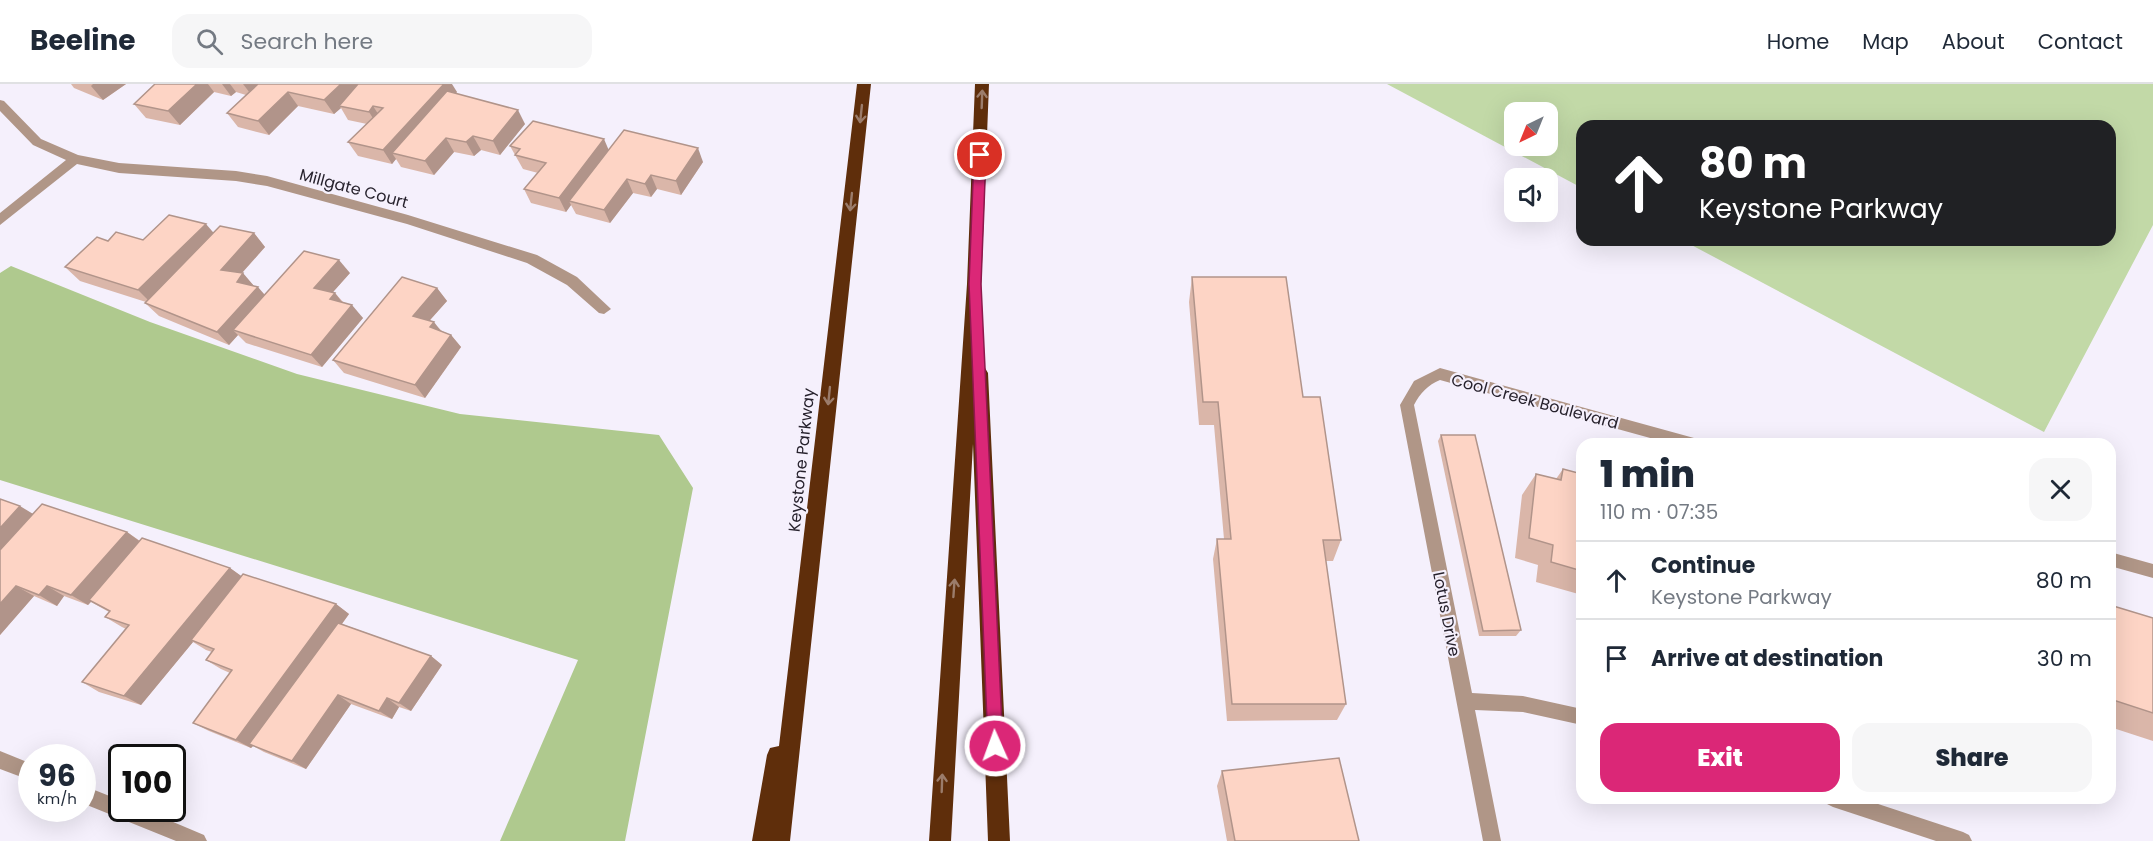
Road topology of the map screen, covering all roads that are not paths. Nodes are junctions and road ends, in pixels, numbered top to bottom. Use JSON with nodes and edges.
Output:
{"nodes":[{"id":1,"x":864,"y":84,"type":"edge"},
{"id":2,"x":982,"y":84,"type":"edge"},
{"id":3,"x":0,"y":104,"type":"edge"},
{"id":4,"x":75,"y":159,"type":"junction"},
{"id":5,"x":0,"y":220,"type":"edge"},
{"id":6,"x":975,"y":284,"type":"junction"},
{"id":7,"x":604,"y":309,"type":"dead end"},
{"id":8,"x":1415,"y":387,"type":"joint"},
{"id":9,"x":1672,"y":438,"type":"edge"},
{"id":10,"x":811,"y":555,"type":"junction"},
{"id":11,"x":2116,"y":561,"type":"edge"},
{"id":12,"x":2153,"y":571,"type":"edge"},
{"id":13,"x":1464,"y":701,"type":"junction"},
{"id":14,"x":1576,"y":716,"type":"edge"},
{"id":15,"x":0,"y":760,"type":"edge"},
{"id":16,"x":18,"y":767,"type":"edge"},
{"id":17,"x":96,"y":800,"type":"edge"},
{"id":18,"x":1851,"y":804,"type":"edge"},
{"id":19,"x":198,"y":841,"type":"edge"},
{"id":20,"x":763,"y":841,"type":"edge"},
{"id":21,"x":779,"y":841,"type":"edge"},
{"id":22,"x":940,"y":841,"type":"edge"},
{"id":23,"x":999,"y":841,"type":"edge"},
{"id":24,"x":1492,"y":841,"type":"edge"},
{"id":25,"x":1963,"y":841,"type":"edge"}],
"edges":[{"from":1,"to":10,"type":"highway","name":"Keystone Parkway","one_way":true},
{"from":6,"to":2,"type":"highway","one_way":true},
{"from":3,"to":4,"type":"street","name":"Millgate Court"},
{"from":4,"to":5,"type":"street"},
{"from":4,"to":7,"type":"street","name":"Millgate Court"},
{"from":22,"to":6,"type":"highway","one_way":true},
{"from":6,"to":23,"type":"highway"},
{"from":8,"to":9,"type":"street","name":"Cool Creek Boulevard"},
{"from":8,"to":13,"type":"street","name":"Lotus Drive"},
{"from":10,"to":20,"type":"highway"},
{"from":10,"to":21,"type":"highway","name":"Keystone Parkway"},
{"from":11,"to":12,"type":"street"},
{"from":13,"to":14,"type":"street"},
{"from":13,"to":24,"type":"street","name":"Lotus Drive"},
{"from":15,"to":16,"type":"street"},
{"from":17,"to":19,"type":"street"},
{"from":18,"to":25,"type":"street"}]}
